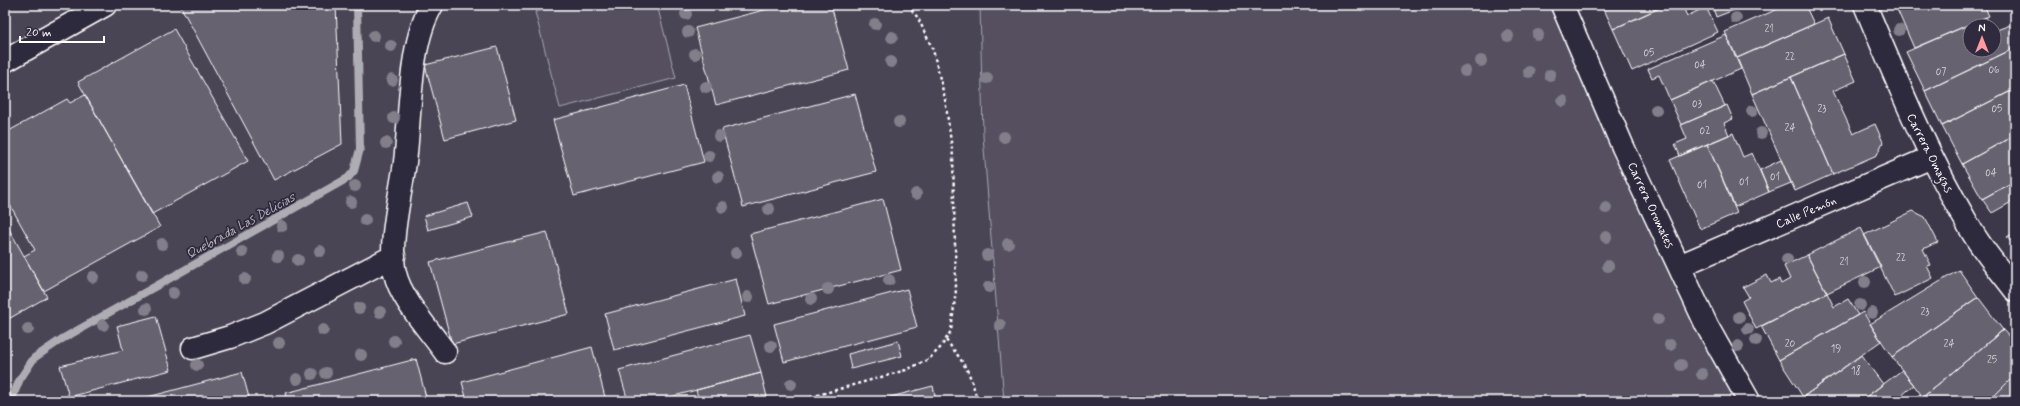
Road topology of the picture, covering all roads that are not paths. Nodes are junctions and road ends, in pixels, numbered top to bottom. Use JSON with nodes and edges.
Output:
{"nodes":[{"id":1,"x":105,"y":5,"type":"edge"},
{"id":2,"x":432,"y":5,"type":"edge"},
{"id":3,"x":1562,"y":5,"type":"edge"},
{"id":4,"x":1865,"y":5,"type":"edge"},
{"id":5,"x":5,"y":62,"type":"edge"},
{"id":6,"x":1932,"y":158,"type":"junction"},
{"id":7,"x":394,"y":256,"type":"junction"},
{"id":8,"x":1679,"y":266,"type":"junction"},
{"id":9,"x":2015,"y":290,"type":"edge"},
{"id":10,"x":193,"y":348,"type":"dead end"},
{"id":11,"x":445,"y":352,"type":"dead end"},
{"id":12,"x":1749,"y":401,"type":"edge"}],
"edges":[{"from":1,"to":5,"type":"street"},
{"from":2,"to":7,"type":"street"},
{"from":3,"to":8,"type":"street","name":"Carrera Oromates"},
{"from":4,"to":6,"type":"street","name":"Carrera Omagas"},
{"from":6,"to":8,"type":"street","name":"Calle Pemón"},
{"from":6,"to":9,"type":"street","name":"Carrera Omagas"},
{"from":7,"to":10,"type":"street"},
{"from":7,"to":11,"type":"street"},
{"from":8,"to":12,"type":"street","name":"Carrera Oromates"}]}
